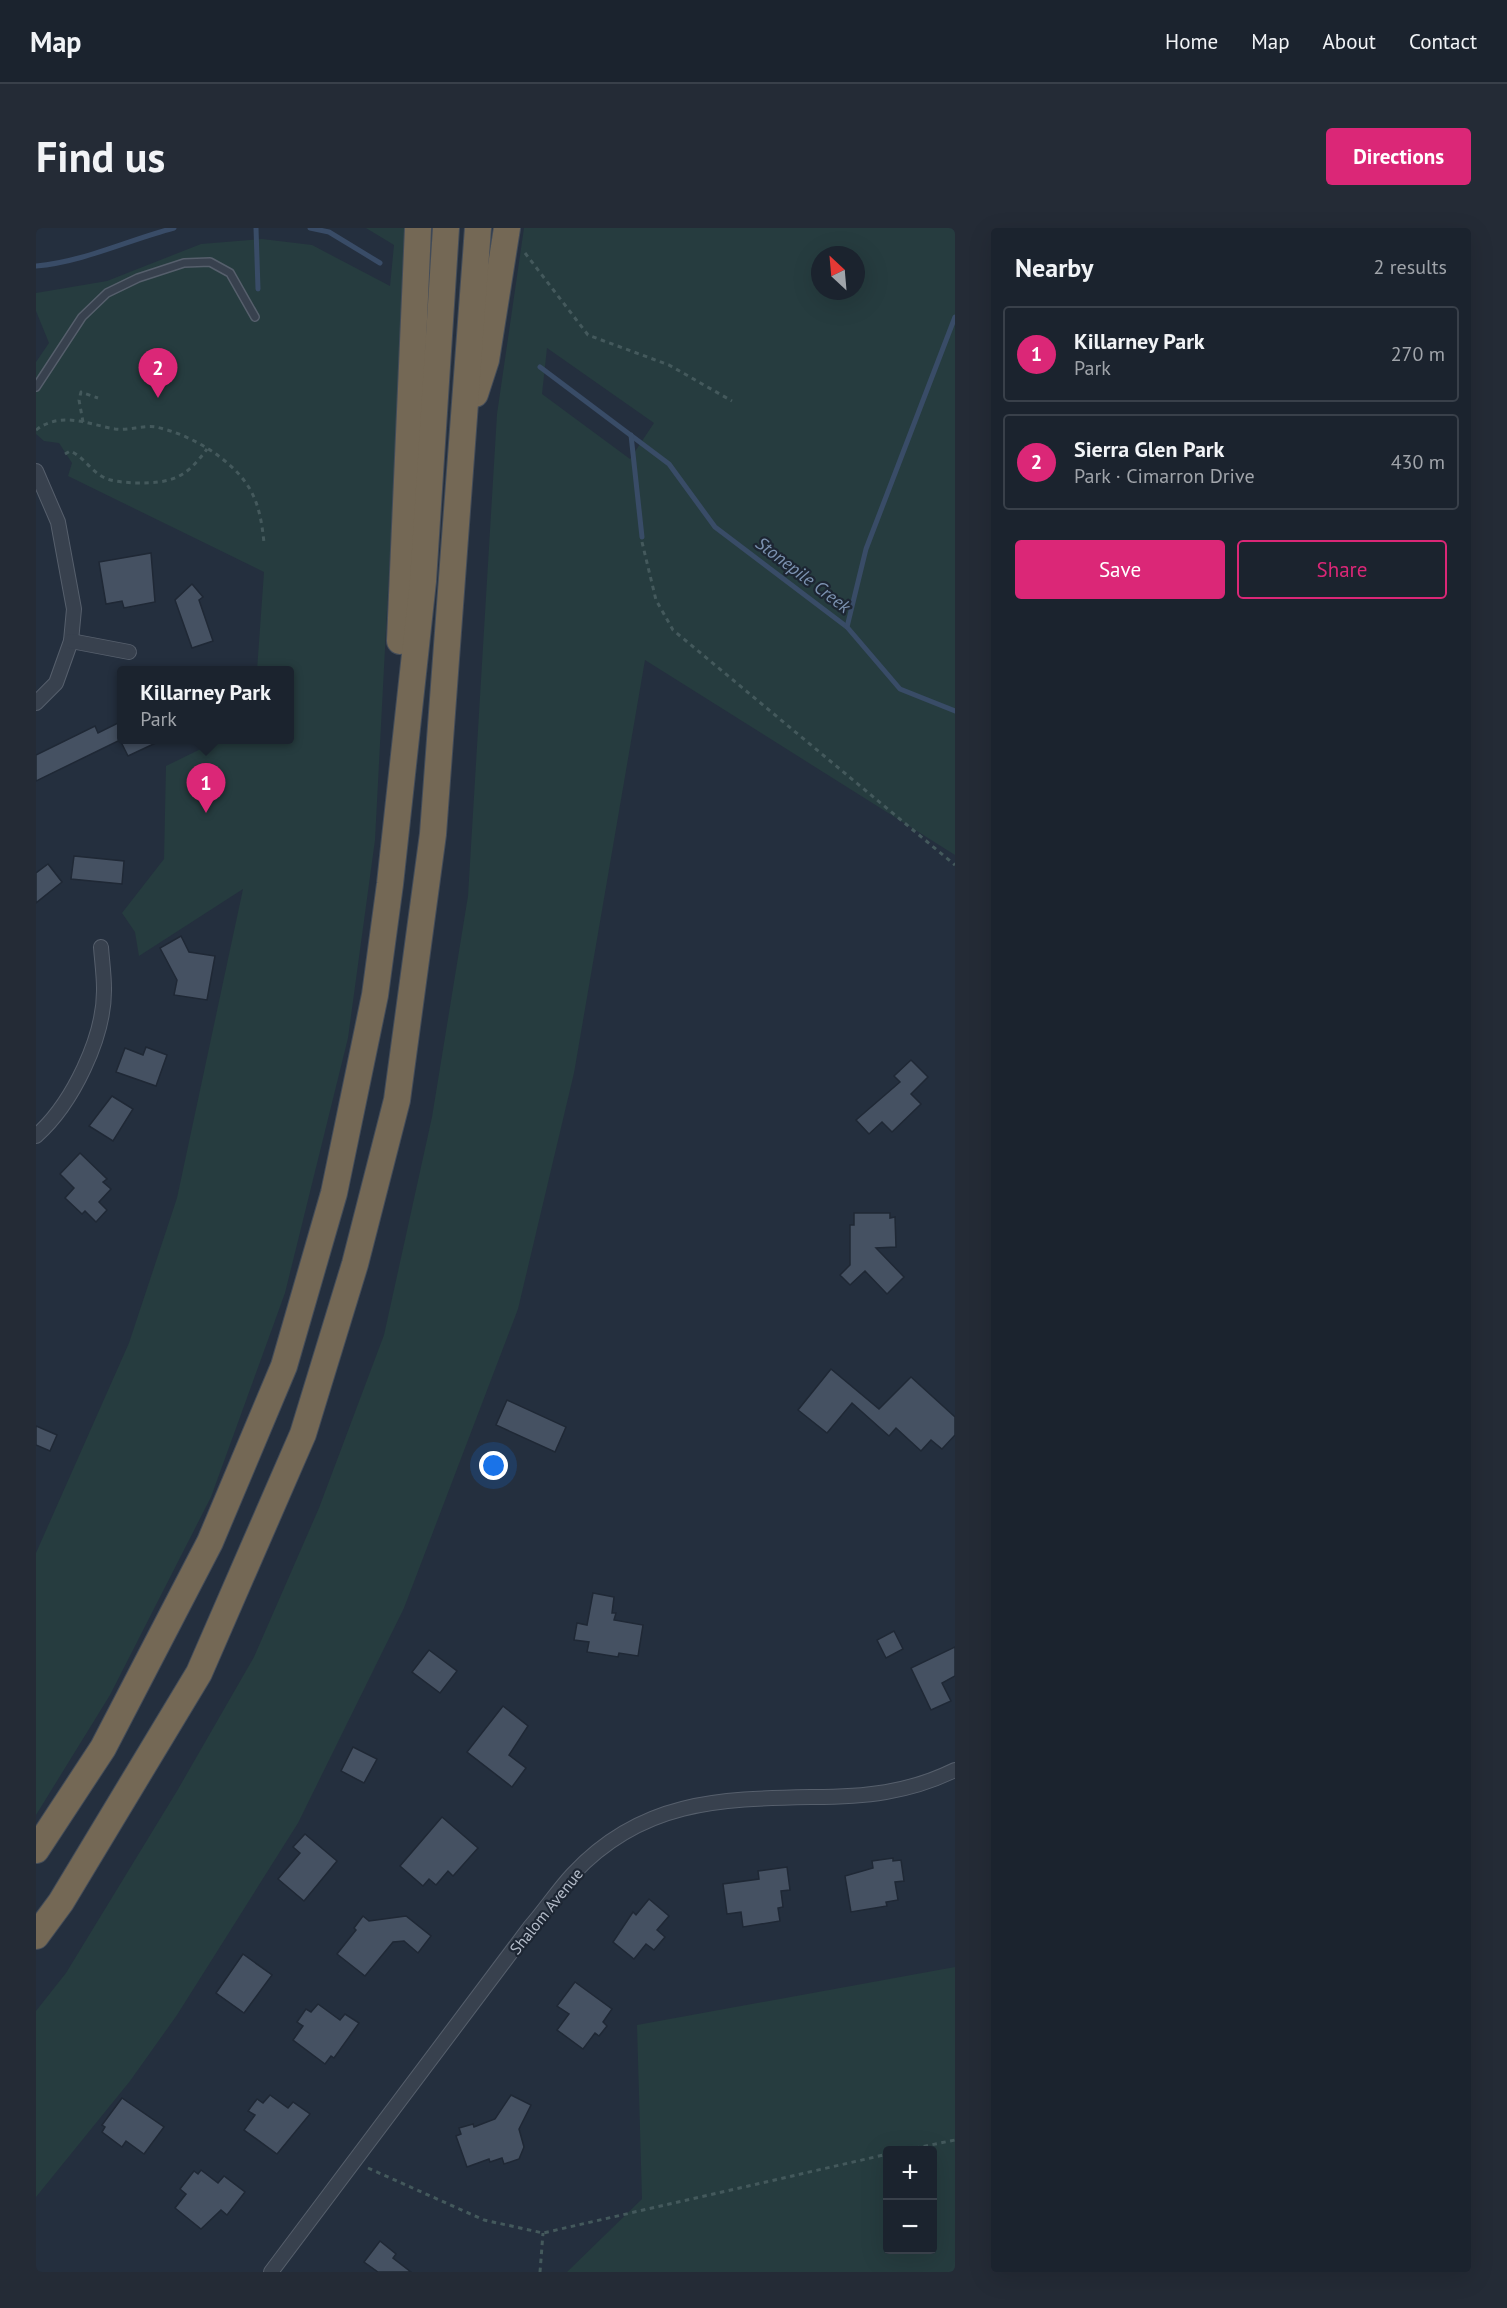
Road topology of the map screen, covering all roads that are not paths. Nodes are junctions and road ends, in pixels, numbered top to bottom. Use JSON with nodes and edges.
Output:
{"nodes":[{"id":1,"x":418,"y":228,"type":"edge"},
{"id":2,"x":446,"y":228,"type":"edge"},
{"id":3,"x":478,"y":228,"type":"edge"},
{"id":4,"x":507,"y":228,"type":"edge"},
{"id":5,"x":255,"y":317,"type":"dead end"},
{"id":6,"x":36,"y":387,"type":"edge"},
{"id":7,"x":462,"y":437,"type":"junction"},
{"id":8,"x":36,"y":471,"type":"edge"},
{"id":9,"x":71,"y":641,"type":"junction"},
{"id":10,"x":129,"y":652,"type":"dead end"},
{"id":11,"x":36,"y":703,"type":"edge"},
{"id":12,"x":390,"y":884,"type":"junction"},
{"id":13,"x":101,"y":947,"type":"dead end"},
{"id":14,"x":36,"y":1136,"type":"edge"},
{"id":15,"x":955,"y":1770,"type":"edge"},
{"id":16,"x":36,"y":1850,"type":"edge"},
{"id":17,"x":36,"y":1936,"type":"edge"},
{"id":18,"x":271,"y":2272,"type":"edge"}],
"edges":[{"from":1,"to":12,"type":"highway"},
{"from":2,"to":12,"type":"highway"},
{"from":3,"to":7,"type":"highway"},
{"from":4,"to":7,"type":"highway"},
{"from":5,"to":6,"type":"lane"},
{"from":7,"to":17,"type":"highway"},
{"from":8,"to":9,"type":"street"},
{"from":9,"to":10,"type":"street"},
{"from":9,"to":11,"type":"street"},
{"from":12,"to":16,"type":"highway"},
{"from":13,"to":14,"type":"street"},
{"from":15,"to":18,"type":"street","name":"Shalom Avenue"}]}
